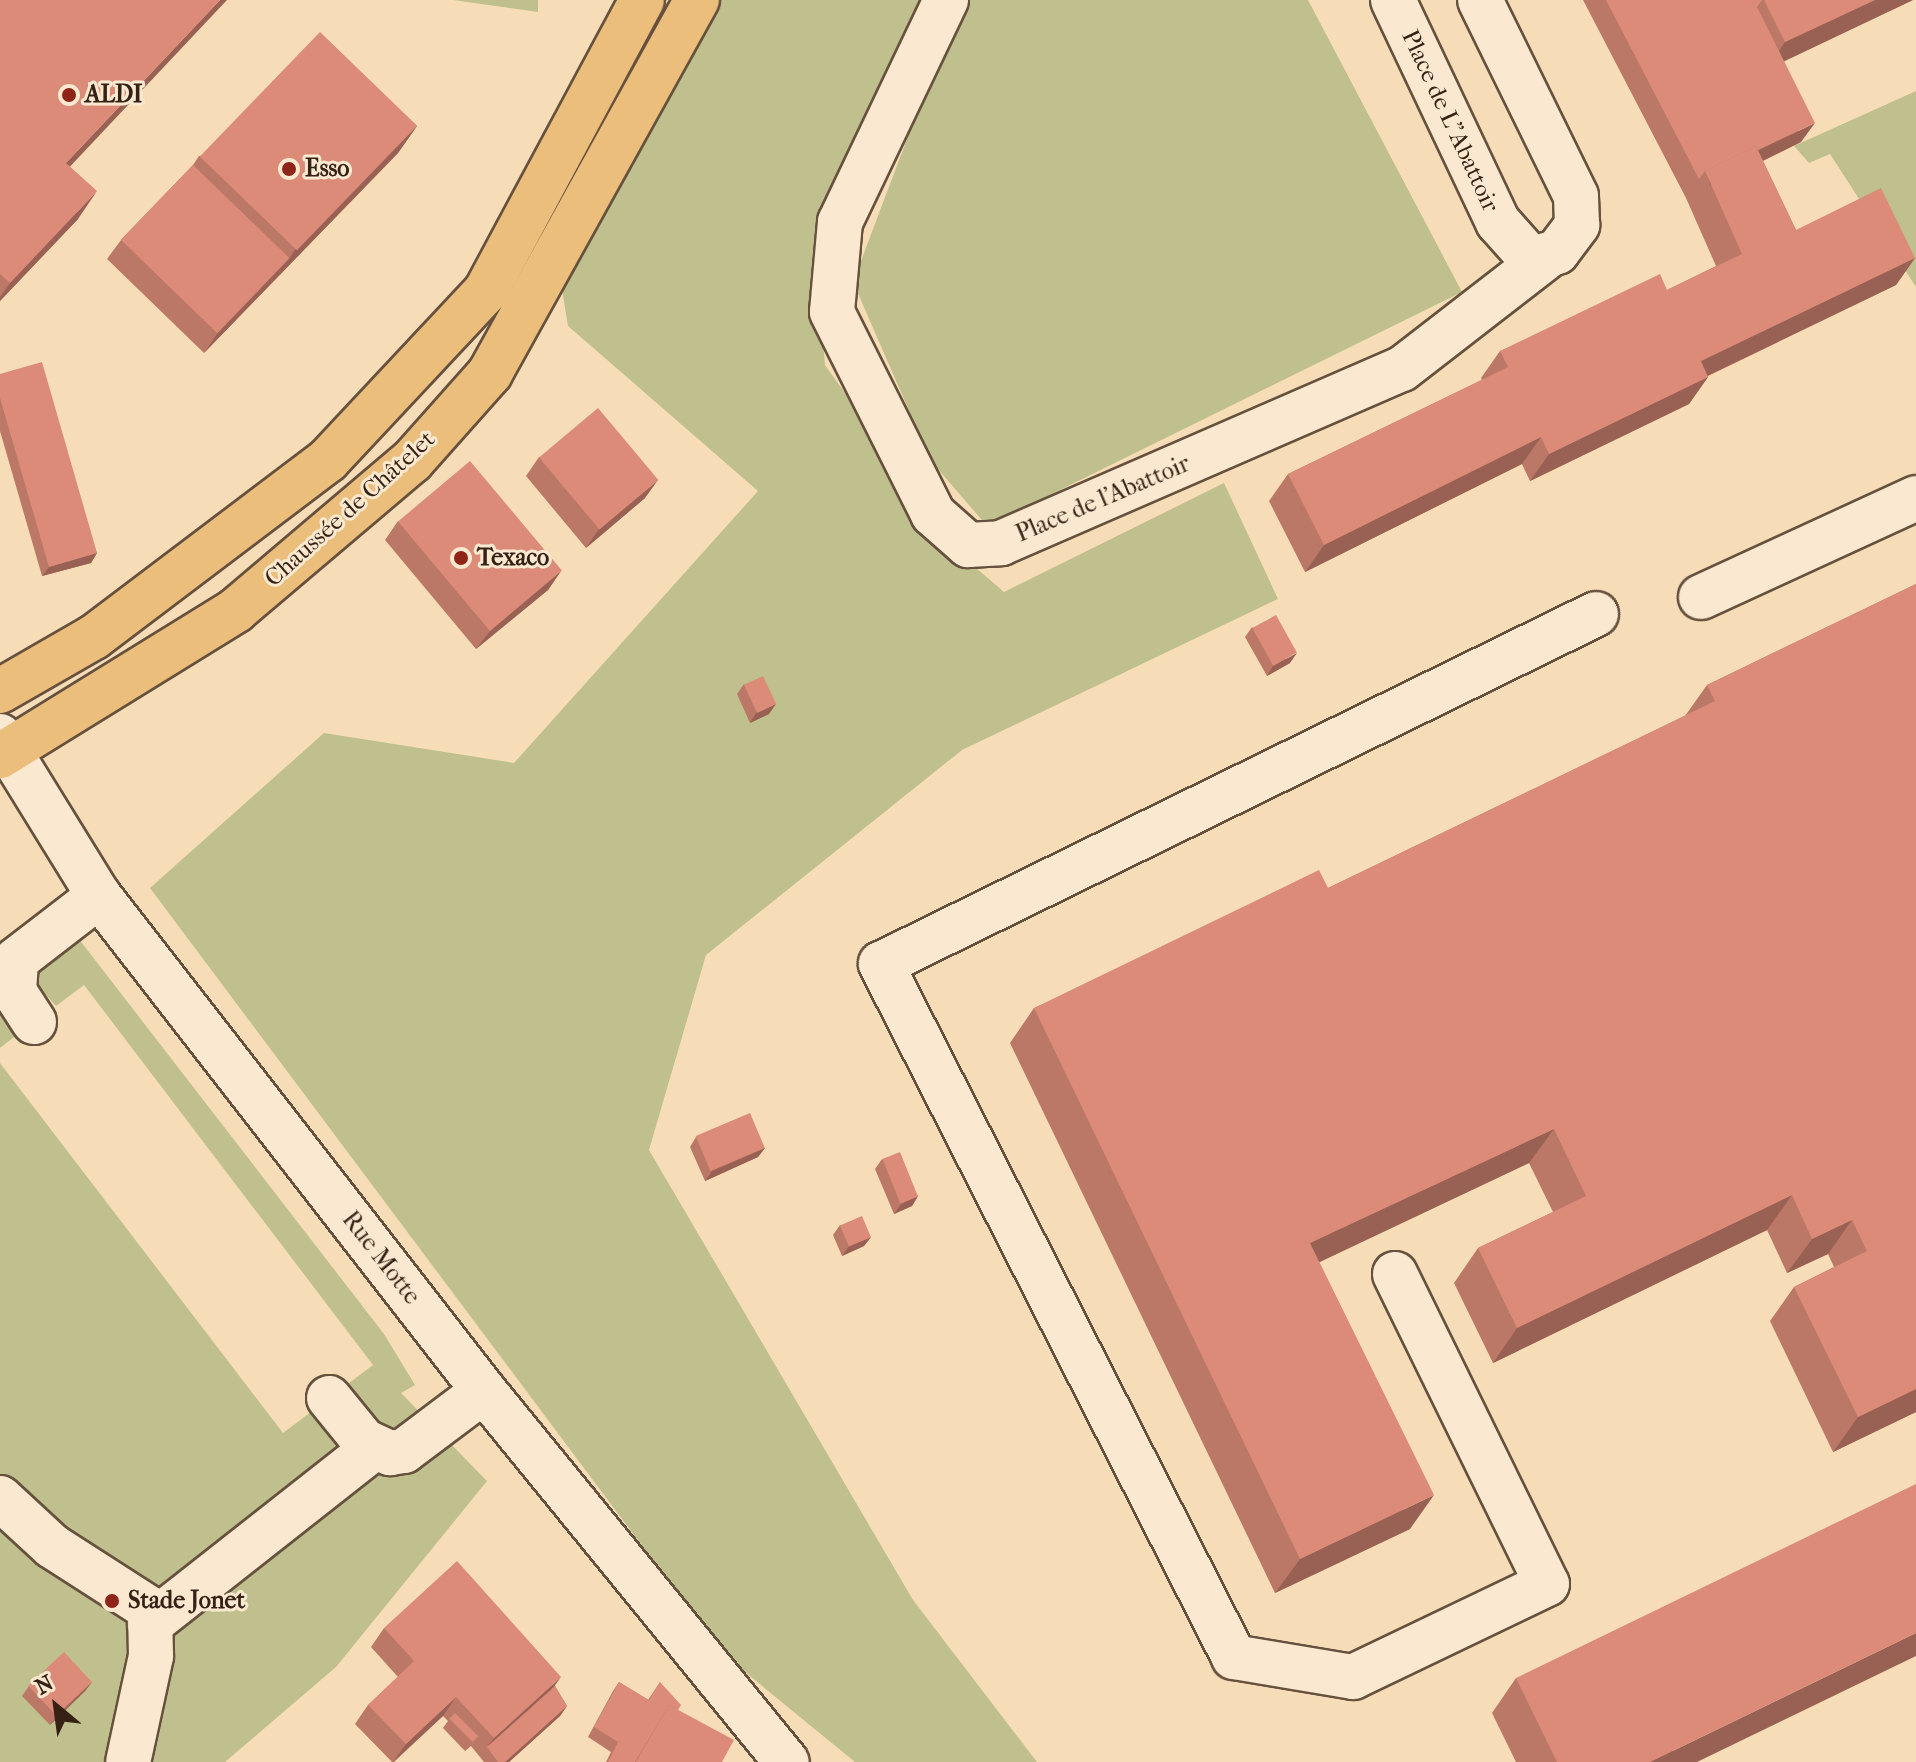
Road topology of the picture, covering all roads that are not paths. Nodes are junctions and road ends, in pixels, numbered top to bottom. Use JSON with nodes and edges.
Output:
{"nodes":[{"id":1,"x":642,"y":0,"type":"edge"},
{"id":2,"x":697,"y":0,"type":"edge"},
{"id":3,"x":946,"y":0,"type":"edge"},
{"id":4,"x":1393,"y":0,"type":"edge"},
{"id":5,"x":1480,"y":0,"type":"edge"},
{"id":6,"x":1549,"y":255,"type":"junction"},
{"id":7,"x":1916,"y":498,"type":"edge"},
{"id":8,"x":1701,"y":597,"type":"dead end"},
{"id":9,"x":1596,"y":614,"type":"dead end"},
{"id":10,"x":0,"y":691,"type":"edge"},
{"id":11,"x":3,"y":748,"type":"edge"},
{"id":12,"x":99,"y":896,"type":"junction"},
{"id":13,"x":34,"y":1022,"type":"dead end"},
{"id":14,"x":1395,"y":1274,"type":"dead end"},
{"id":15,"x":484,"y":1391,"type":"junction"},
{"id":16,"x":329,"y":1398,"type":"dead end"},
{"id":17,"x":374,"y":1448,"type":"junction"},
{"id":18,"x":0,"y":1498,"type":"edge"},
{"id":19,"x":150,"y":1624,"type":"junction"},
{"id":20,"x":128,"y":1762,"type":"edge"},
{"id":21,"x":787,"y":1762,"type":"edge"}],
"edges":[{"from":1,"to":10,"type":"main road"},
{"from":2,"to":11,"type":"main road","name":"Chaussée de Châtelet"},
{"from":3,"to":6,"type":"street","name":"Place de l'Abattoir"},
{"from":4,"to":6,"type":"street","name":"Place de L\"Abattoir"},
{"from":5,"to":6,"type":"street"},
{"from":7,"to":8,"type":"street"},
{"from":9,"to":14,"type":"street"},
{"from":11,"to":12,"type":"street","name":"Rue Motte"},
{"from":12,"to":13,"type":"street"},
{"from":12,"to":15,"type":"street","name":"Rue Motte"},
{"from":15,"to":17,"type":"street"},
{"from":15,"to":21,"type":"street","name":"Rue Motte"},
{"from":16,"to":17,"type":"street"},
{"from":17,"to":19,"type":"street"},
{"from":18,"to":19,"type":"street"},
{"from":19,"to":20,"type":"street"}]}
